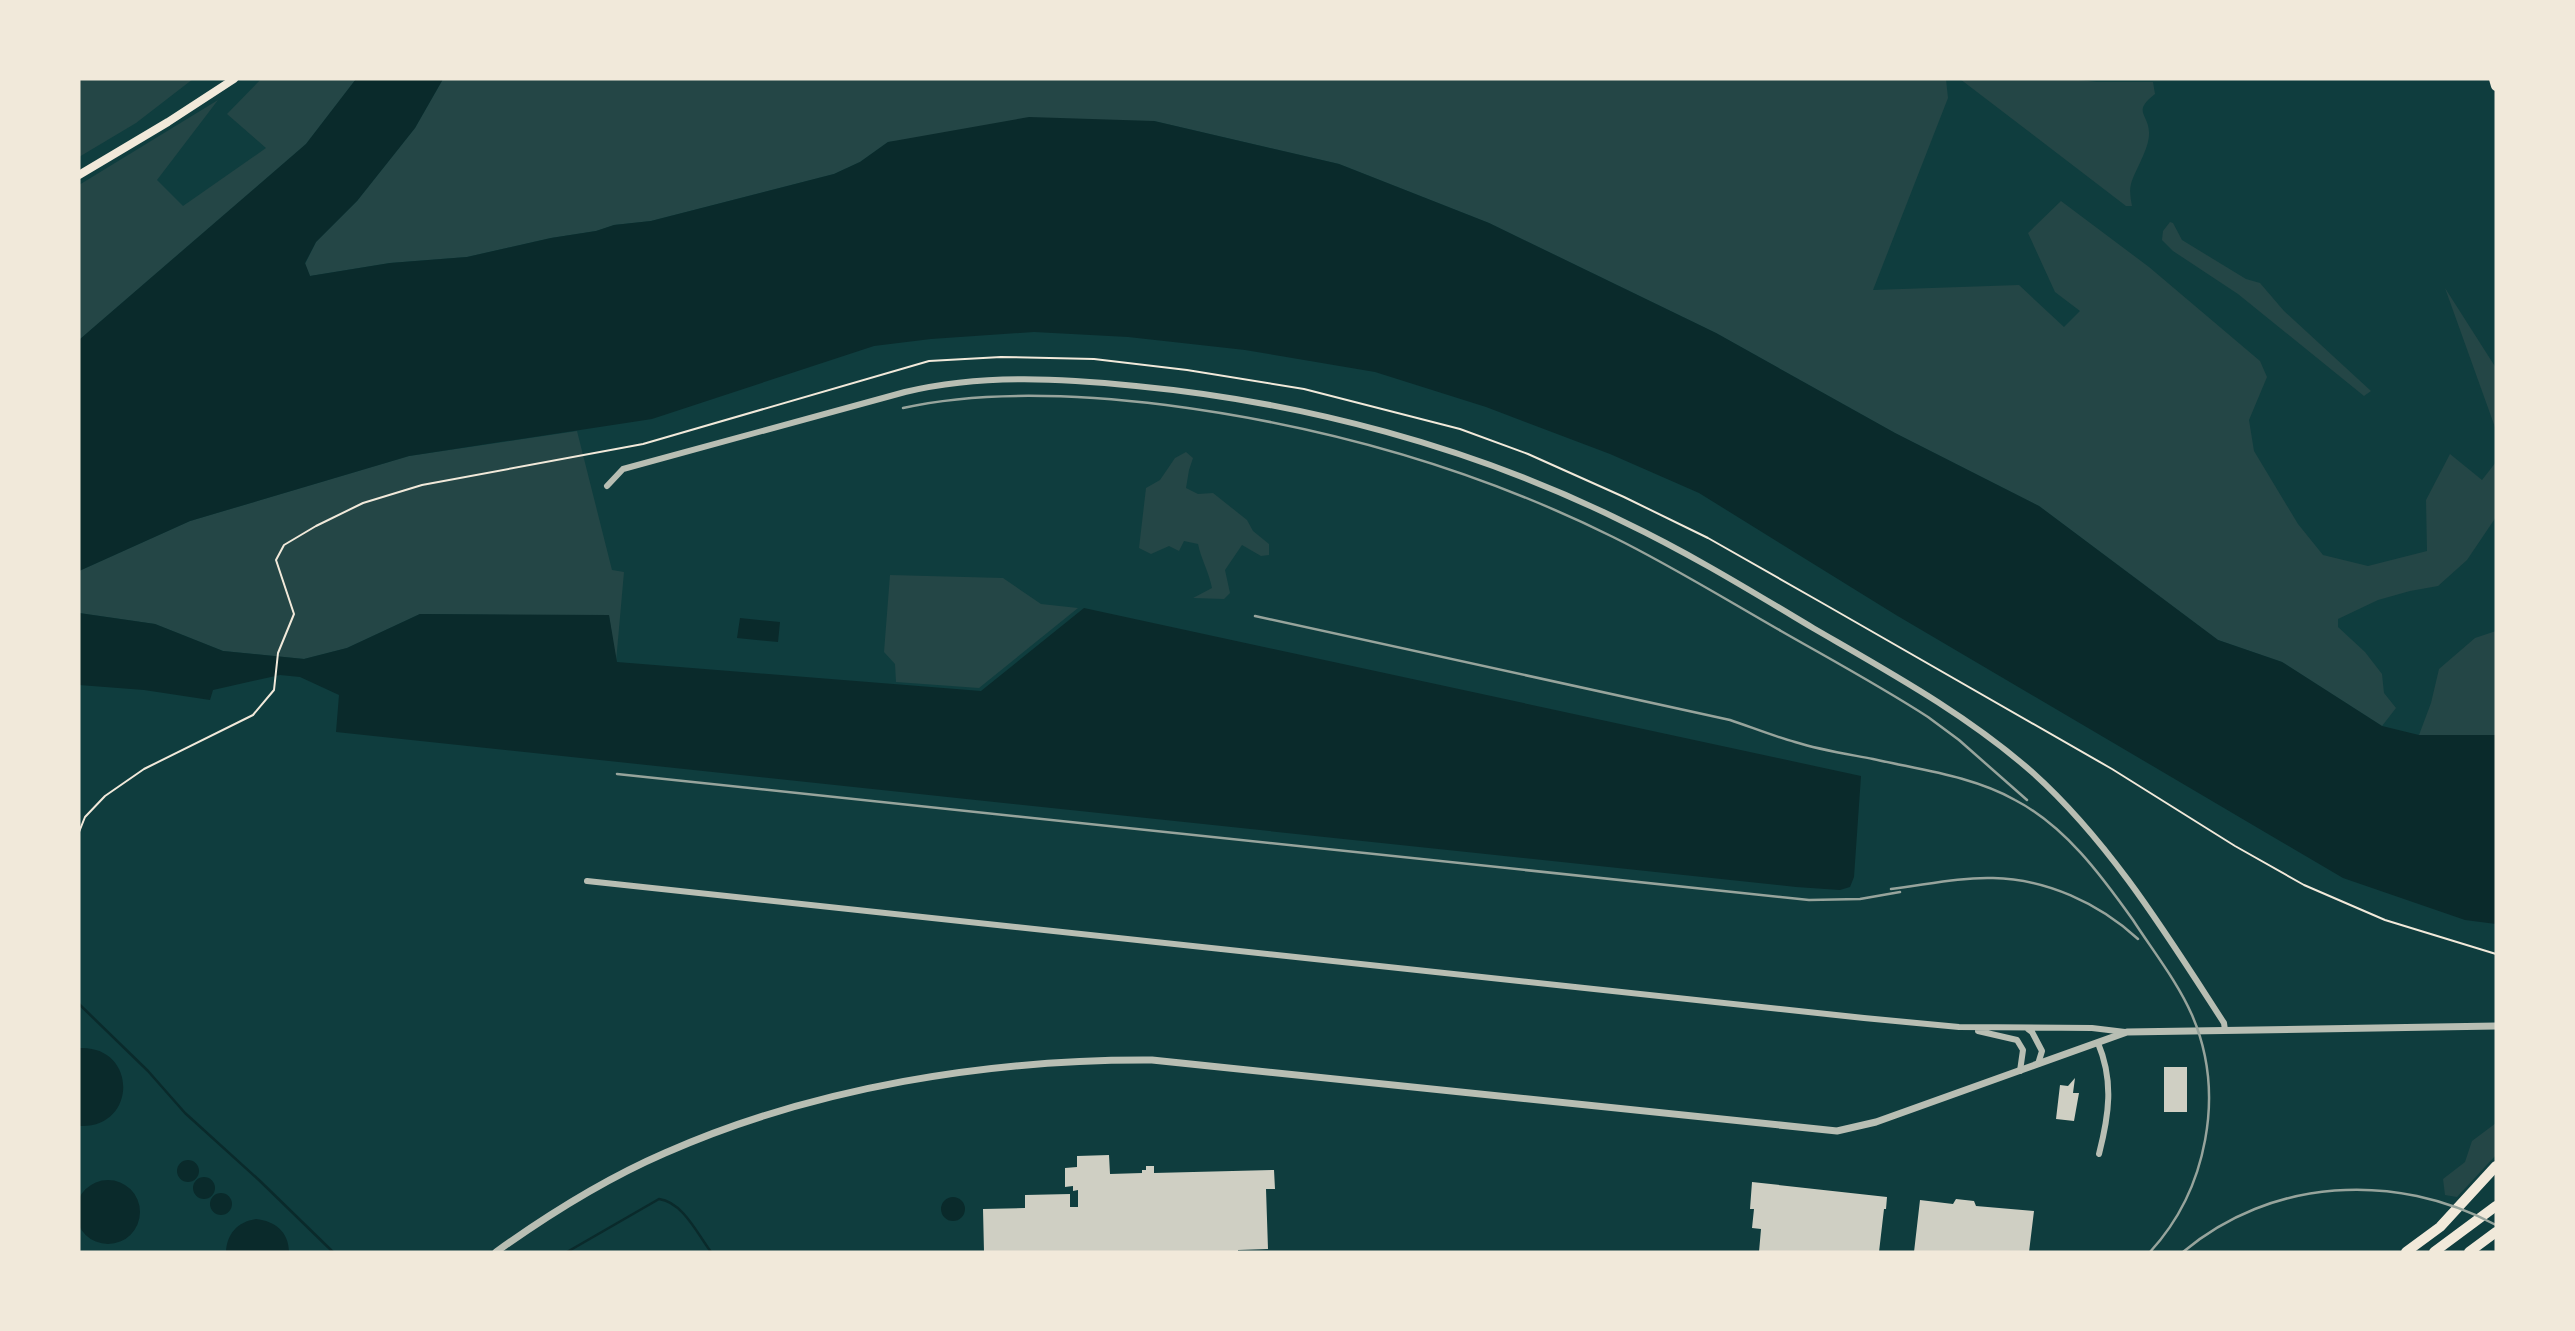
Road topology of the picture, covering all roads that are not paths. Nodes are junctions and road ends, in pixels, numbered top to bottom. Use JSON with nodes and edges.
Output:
{"nodes":[{"id":1,"x":234,"y":79,"type":"edge"},
{"id":2,"x":2494,"y":79,"type":"edge"},
{"id":3,"x":2496,"y":86,"type":"edge"},
{"id":4,"x":79,"y":175,"type":"edge"},
{"id":5,"x":607,"y":486,"type":"dead end"},
{"id":6,"x":587,"y":881,"type":"dead end"},
{"id":7,"x":2496,"y":1026,"type":"edge"},
{"id":8,"x":1959,"y":1027,"type":"junction"},
{"id":9,"x":2026,"y":1029,"type":"junction"},
{"id":10,"x":2225,"y":1030,"type":"junction"},
{"id":11,"x":2127,"y":1032,"type":"junction"},
{"id":12,"x":2098,"y":1043,"type":"junction"},
{"id":13,"x":2038,"y":1064,"type":"junction"},
{"id":14,"x":2020,"y":1071,"type":"junction"},
{"id":15,"x":2099,"y":1154,"type":"dead end"},
{"id":16,"x":2496,"y":1166,"type":"edge"},
{"id":17,"x":2496,"y":1206,"type":"edge"},
{"id":18,"x":2496,"y":1232,"type":"edge"},
{"id":19,"x":496,"y":1252,"type":"edge"},
{"id":20,"x":2406,"y":1252,"type":"edge"},
{"id":21,"x":2434,"y":1252,"type":"edge"},
{"id":22,"x":2469,"y":1252,"type":"edge"}],
"edges":[{"from":1,"to":4,"type":"main road"},
{"from":2,"to":3,"type":"main road"},
{"from":5,"to":10,"type":"street"},
{"from":6,"to":8,"type":"street"},
{"from":7,"to":10,"type":"street"},
{"from":8,"to":9,"type":"street"},
{"from":8,"to":14,"type":"street"},
{"from":9,"to":11,"type":"street"},
{"from":9,"to":13,"type":"street"},
{"from":10,"to":11,"type":"street"},
{"from":11,"to":12,"type":"street"},
{"from":12,"to":13,"type":"street"},
{"from":12,"to":15,"type":"street"},
{"from":13,"to":14,"type":"street"},
{"from":14,"to":19,"type":"street"},
{"from":16,"to":20,"type":"highway"},
{"from":17,"to":21,"type":"highway"},
{"from":18,"to":22,"type":"highway"}]}
